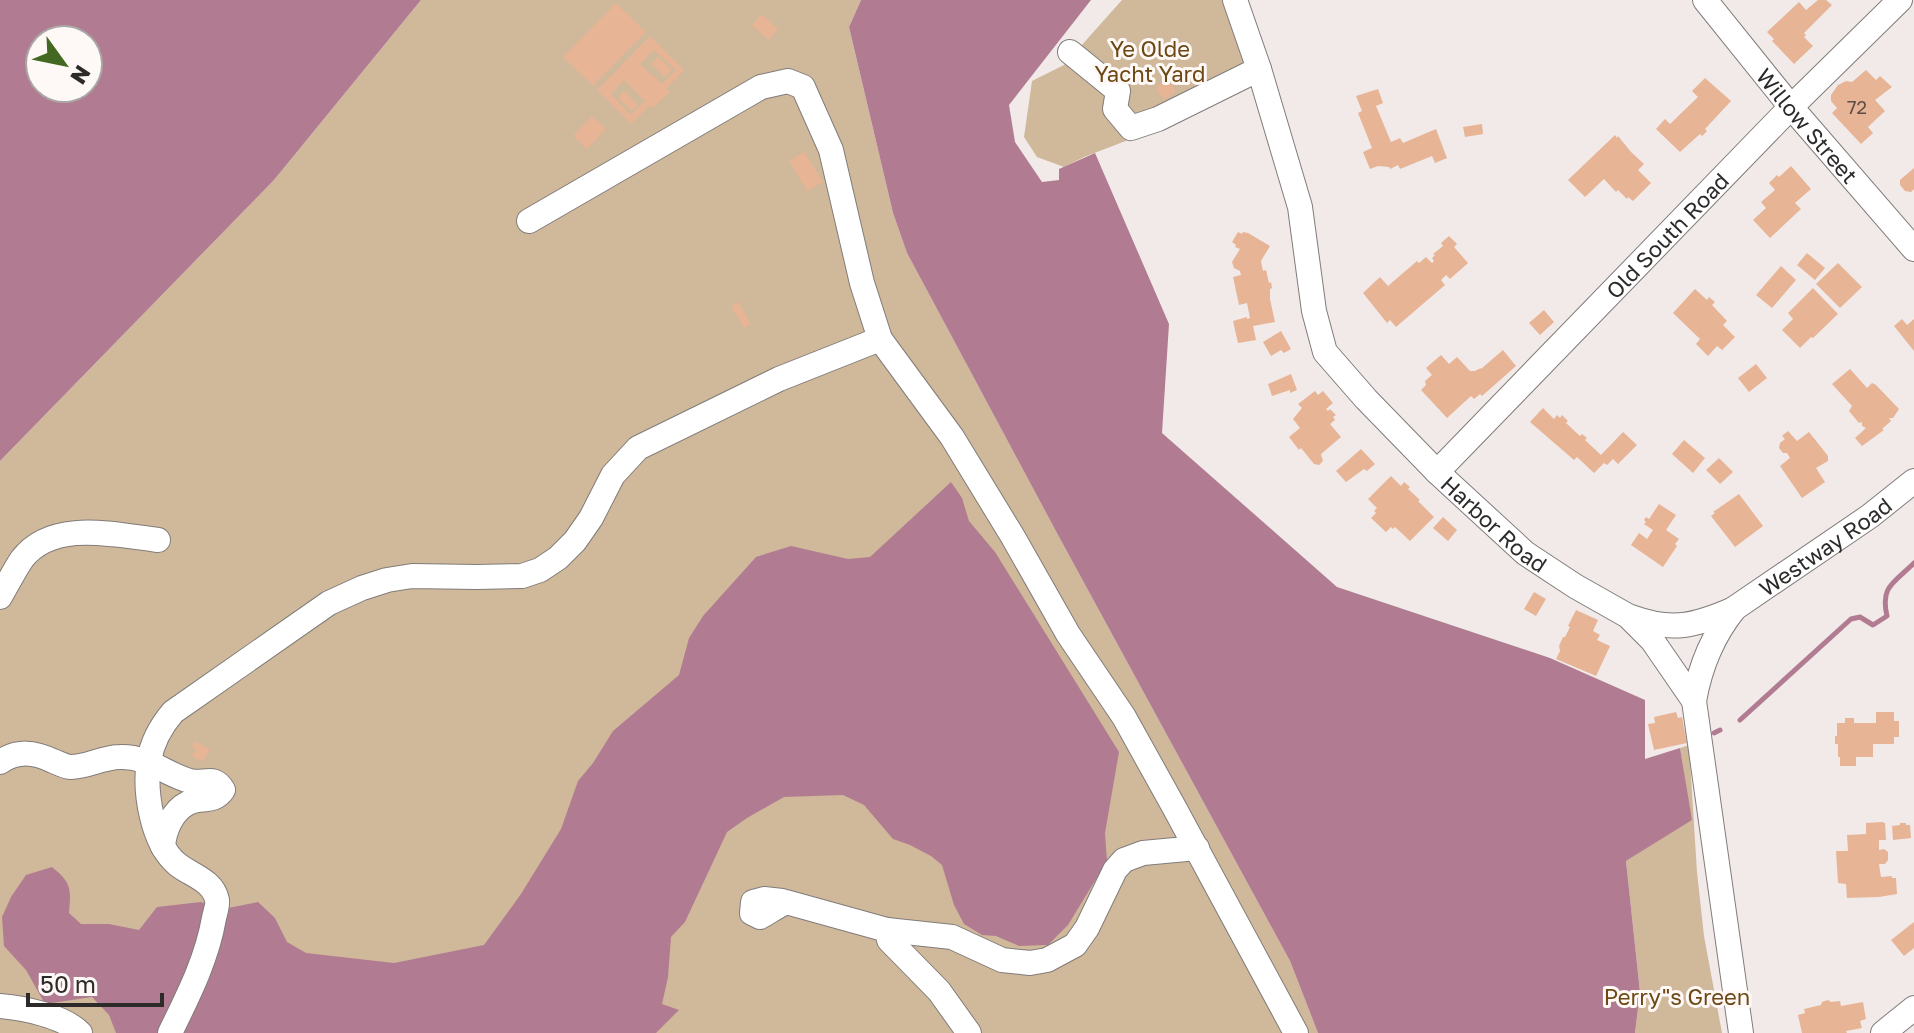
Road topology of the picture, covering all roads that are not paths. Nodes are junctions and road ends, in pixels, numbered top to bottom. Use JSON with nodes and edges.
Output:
{"nodes":[{"id":1,"x":1235,"y":0,"type":"edge"},
{"id":2,"x":1705,"y":0,"type":"edge"},
{"id":3,"x":1900,"y":0,"type":"edge"},
{"id":4,"x":1070,"y":52,"type":"dead end"},
{"id":5,"x":1259,"y":69,"type":"junction"},
{"id":6,"x":1791,"y":107,"type":"junction"},
{"id":7,"x":529,"y":221,"type":"dead end"},
{"id":8,"x":1914,"y":249,"type":"edge"},
{"id":9,"x":880,"y":339,"type":"junction"},
{"id":10,"x":1437,"y":472,"type":"junction"},
{"id":11,"x":1914,"y":481,"type":"edge"},
{"id":12,"x":158,"y":540,"type":"dead end"},
{"id":13,"x":0,"y":597,"type":"edge"},
{"id":14,"x":1735,"y":608,"type":"junction"},
{"id":15,"x":1628,"y":616,"type":"junction"},
{"id":16,"x":1694,"y":701,"type":"junction"},
{"id":17,"x":149,"y":761,"type":"junction"},
{"id":18,"x":0,"y":762,"type":"edge"},
{"id":19,"x":163,"y":847,"type":"junction"},
{"id":20,"x":1197,"y":848,"type":"junction"},
{"id":21,"x":782,"y":901,"type":"dead end"},
{"id":22,"x":887,"y":930,"type":"junction"},
{"id":23,"x":0,"y":1006,"type":"edge"},
{"id":24,"x":1914,"y":1008,"type":"edge"},
{"id":25,"x":80,"y":1033,"type":"edge"},
{"id":26,"x":170,"y":1033,"type":"edge"},
{"id":27,"x":969,"y":1033,"type":"edge"},
{"id":28,"x":1296,"y":1033,"type":"edge"},
{"id":29,"x":1741,"y":1033,"type":"edge"},
{"id":30,"x":1883,"y":1033,"type":"edge"}],
"edges":[{"from":1,"to":5,"type":"street","name":"Harbor Road"},
{"from":2,"to":6,"type":"street","name":"Willow Street"},
{"from":3,"to":6,"type":"street","name":"Old South Road"},
{"from":4,"to":5,"type":"street"},
{"from":5,"to":10,"type":"street","name":"Harbor Road"},
{"from":6,"to":8,"type":"street","name":"Willow Street"},
{"from":6,"to":10,"type":"street","name":"Old South Road"},
{"from":7,"to":9,"type":"street"},
{"from":9,"to":17,"type":"street"},
{"from":9,"to":20,"type":"street"},
{"from":10,"to":15,"type":"street","name":"Harbor Road"},
{"from":11,"to":14,"type":"street","name":"Westway Road"},
{"from":12,"to":13,"type":"street"},
{"from":14,"to":15,"type":"street","name":"Westway Road"},
{"from":14,"to":16,"type":"street","name":"Westway Road"},
{"from":15,"to":16,"type":"street","name":"Harbor Road"},
{"from":16,"to":29,"type":"street","name":"Harbor Road"},
{"from":17,"to":18,"type":"street"},
{"from":17,"to":19,"type":"street"},
{"from":17,"to":19,"type":"street"},
{"from":19,"to":26,"type":"street"},
{"from":20,"to":22,"type":"street"},
{"from":20,"to":28,"type":"street"},
{"from":21,"to":22,"type":"street"},
{"from":22,"to":27,"type":"street"},
{"from":23,"to":25,"type":"street"},
{"from":24,"to":30,"type":"street"}]}
